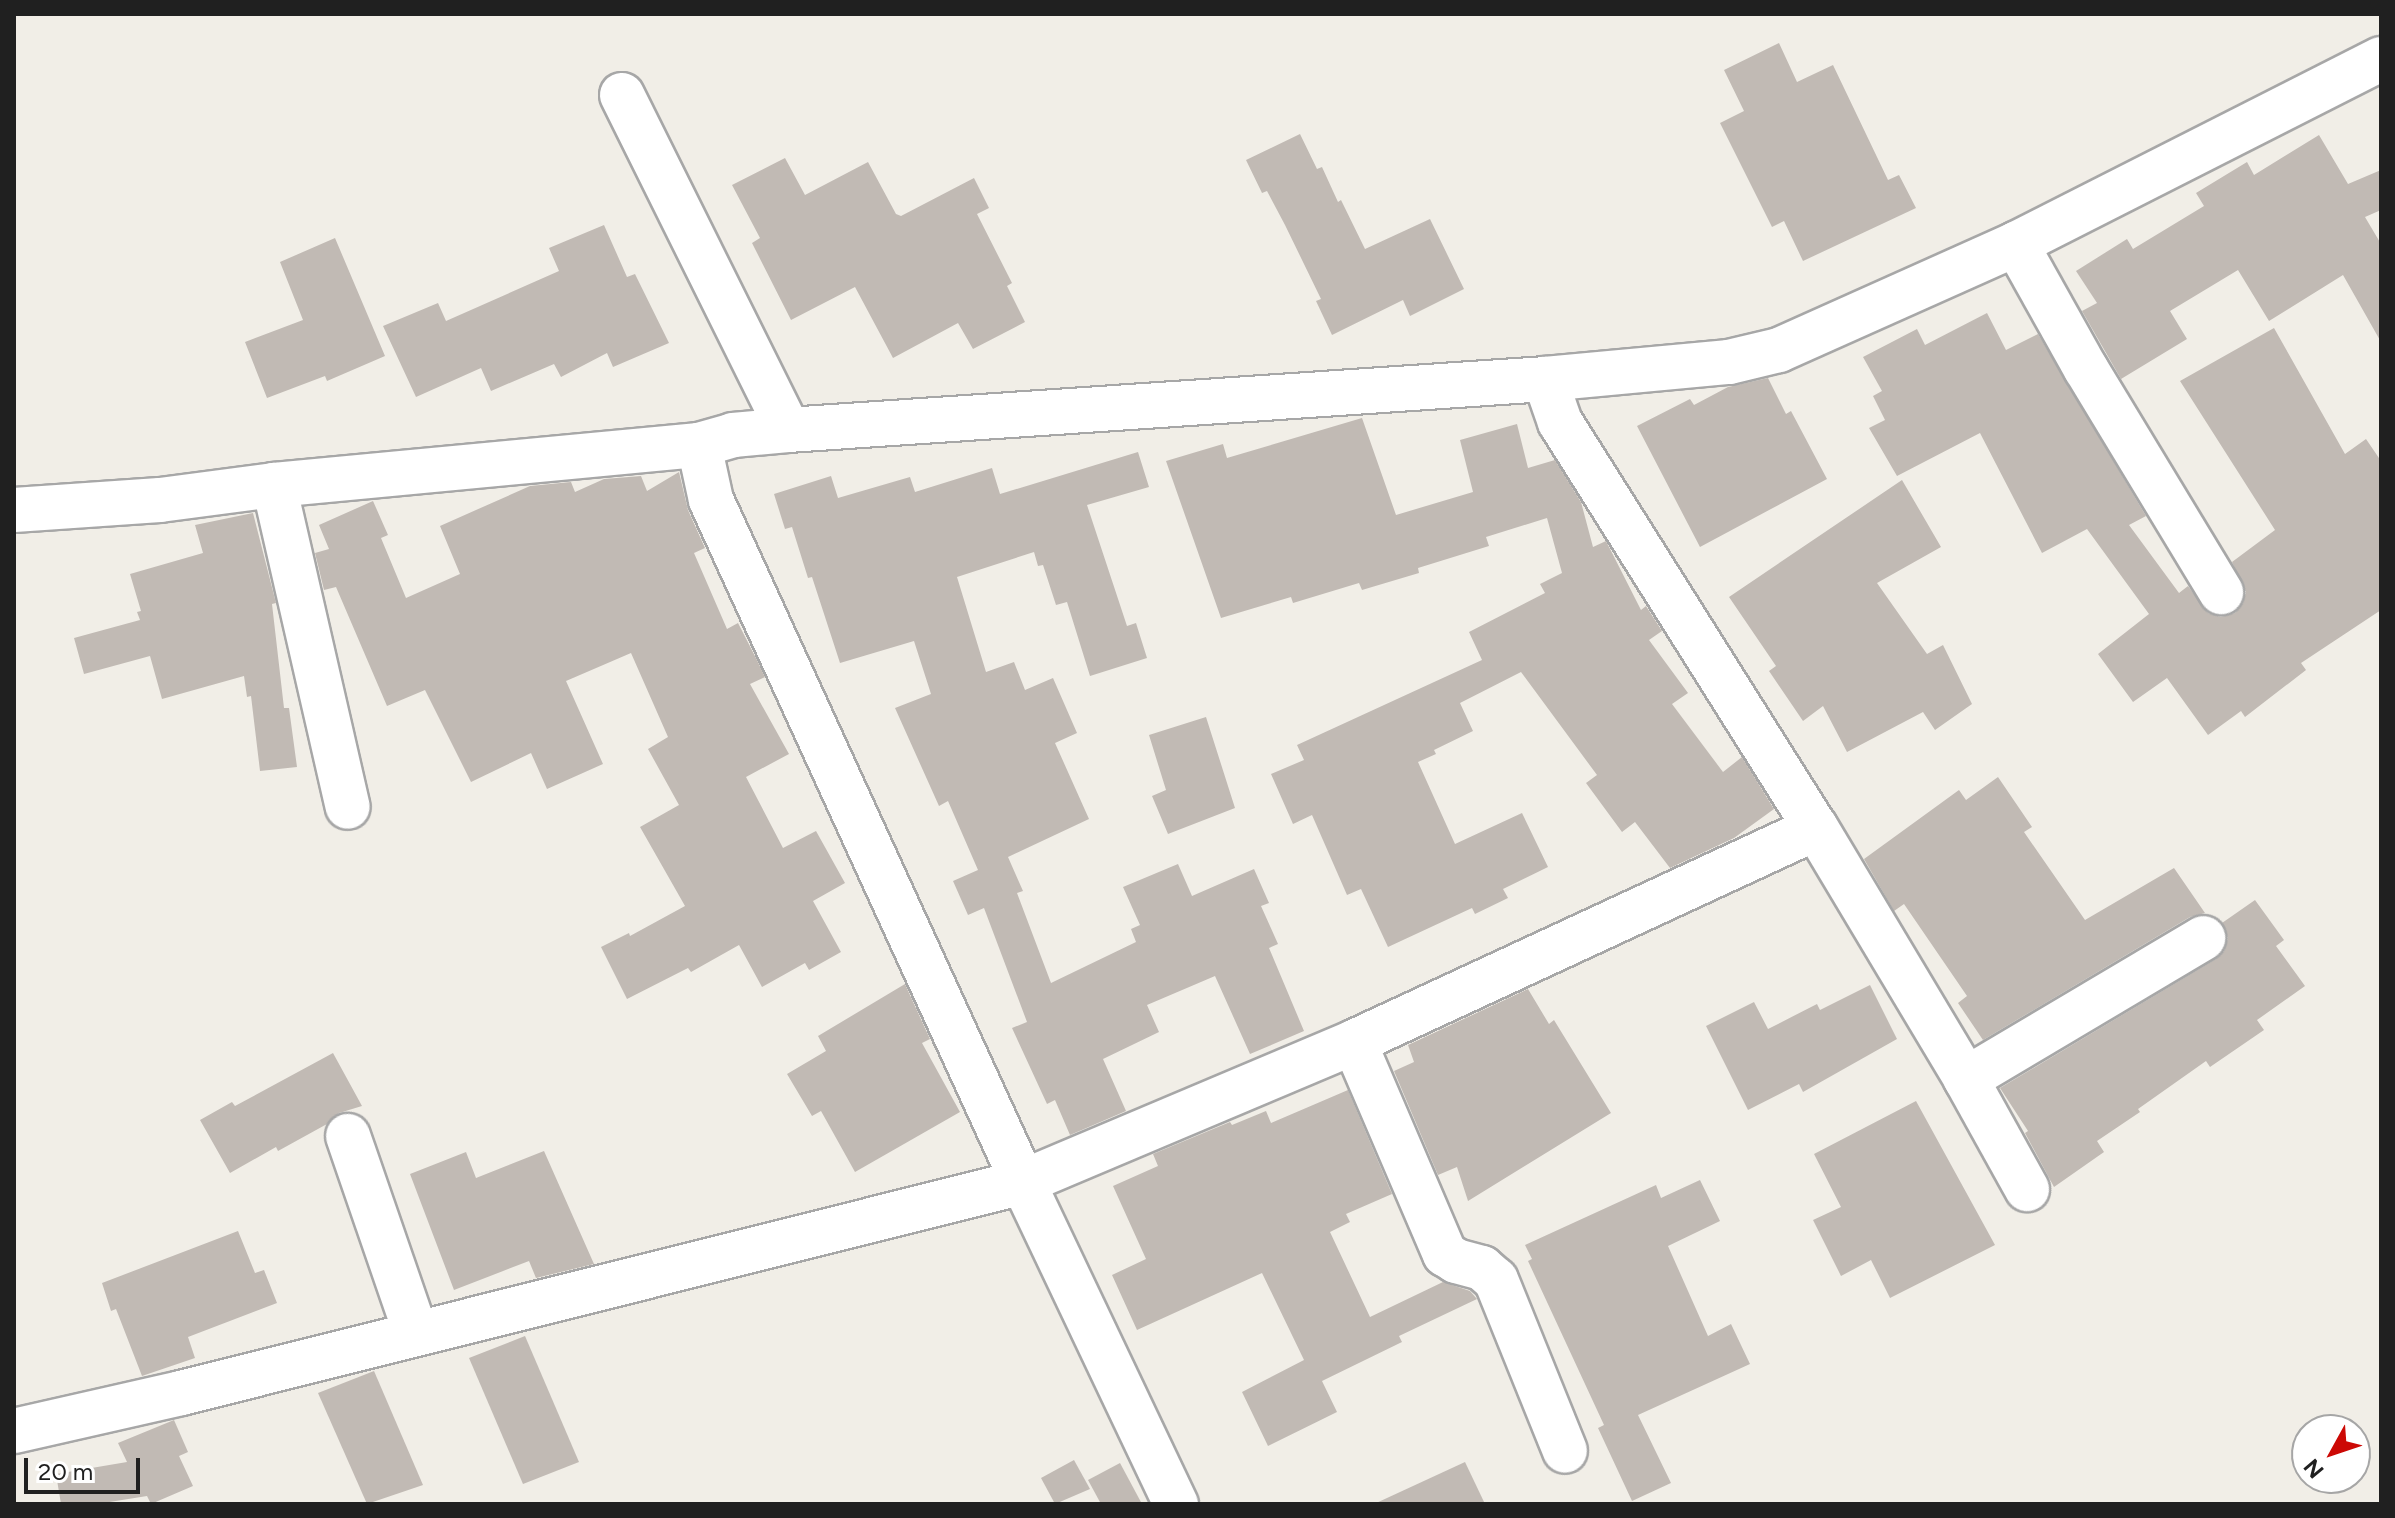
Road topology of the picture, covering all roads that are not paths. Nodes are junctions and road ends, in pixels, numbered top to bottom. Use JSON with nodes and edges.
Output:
{"nodes":[{"id":1,"x":2381,"y":59,"type":"edge"},
{"id":2,"x":622,"y":95,"type":"dead end"},
{"id":3,"x":2016,"y":244,"type":"junction"},
{"id":4,"x":1545,"y":379,"type":"junction"},
{"id":5,"x":788,"y":430,"type":"junction"},
{"id":6,"x":699,"y":445,"type":"junction"},
{"id":7,"x":274,"y":485,"type":"junction"},
{"id":8,"x":14,"y":510,"type":"edge"},
{"id":9,"x":2221,"y":592,"type":"dead end"},
{"id":10,"x":348,"y":807,"type":"dead end"},
{"id":11,"x":1816,"y":828,"type":"junction"},
{"id":12,"x":2203,"y":938,"type":"dead end"},
{"id":13,"x":1354,"y":1042,"type":"junction"},
{"id":14,"x":1966,"y":1079,"type":"junction"},
{"id":15,"x":348,"y":1136,"type":"dead end"},
{"id":16,"x":1023,"y":1182,"type":"junction"},
{"id":17,"x":2027,"y":1189,"type":"dead end"},
{"id":18,"x":416,"y":1333,"type":"junction"},
{"id":19,"x":14,"y":1431,"type":"edge"},
{"id":20,"x":1565,"y":1451,"type":"dead end"},
{"id":21,"x":1176,"y":1504,"type":"edge"}],
"edges":[{"from":1,"to":3,"type":"street"},
{"from":2,"to":5,"type":"street"},
{"from":3,"to":4,"type":"street"},
{"from":3,"to":9,"type":"street"},
{"from":4,"to":5,"type":"street"},
{"from":4,"to":11,"type":"street"},
{"from":5,"to":6,"type":"street"},
{"from":6,"to":7,"type":"street"},
{"from":6,"to":16,"type":"street"},
{"from":7,"to":8,"type":"street"},
{"from":7,"to":10,"type":"street"},
{"from":11,"to":13,"type":"street"},
{"from":11,"to":14,"type":"street"},
{"from":12,"to":14,"type":"street"},
{"from":13,"to":16,"type":"street"},
{"from":13,"to":20,"type":"street"},
{"from":14,"to":17,"type":"street"},
{"from":15,"to":18,"type":"street"},
{"from":16,"to":18,"type":"street"},
{"from":16,"to":21,"type":"street"},
{"from":18,"to":19,"type":"street"}]}
